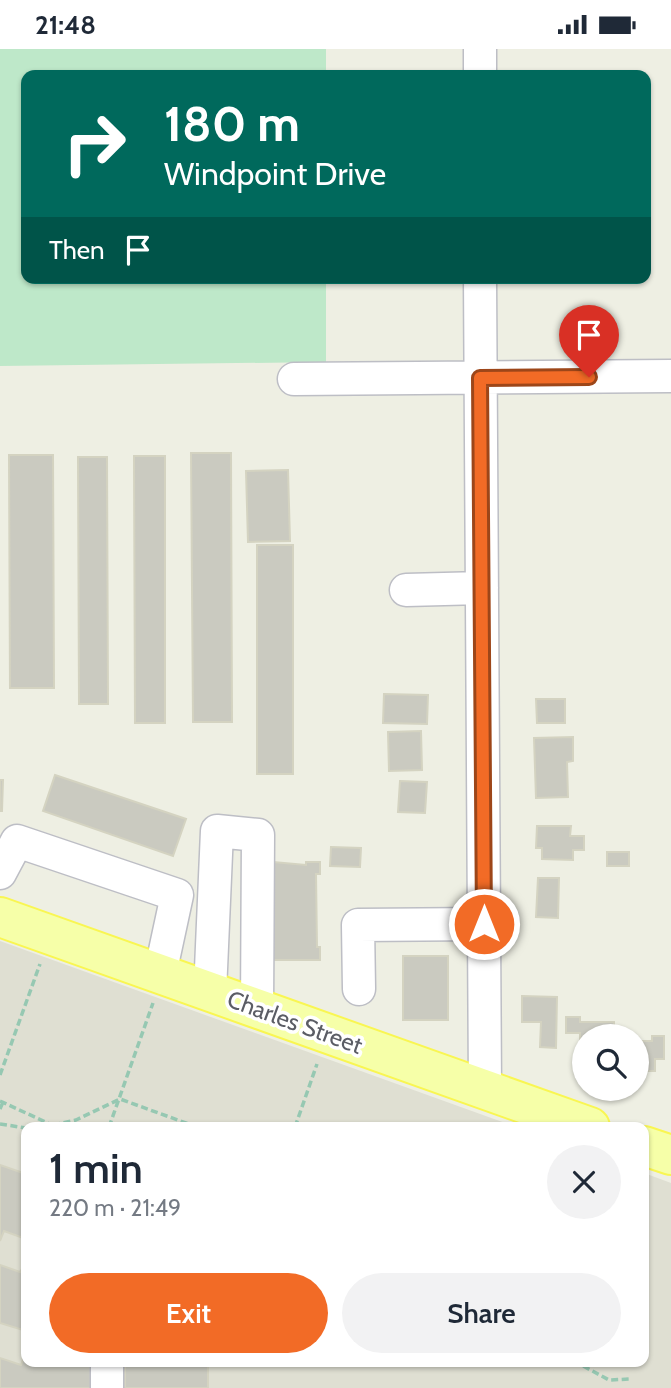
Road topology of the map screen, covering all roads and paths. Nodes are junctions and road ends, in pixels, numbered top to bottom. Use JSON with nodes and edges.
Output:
{"nodes":[{"id":1,"x":480,"y":49,"type":"edge"},
{"id":2,"x":480,"y":70,"type":"edge"},
{"id":3,"x":480,"y":284,"type":"edge"},
{"id":4,"x":671,"y":376,"type":"edge"},
{"id":5,"x":480,"y":378,"type":"junction"},
{"id":6,"x":294,"y":379,"type":"dead end"},
{"id":7,"x":481,"y":588,"type":"junction"},
{"id":8,"x":406,"y":590,"type":"dead end"},
{"id":9,"x":0,"y":873,"type":"edge"},
{"id":10,"x":0,"y":917,"type":"edge"},
{"id":11,"x":484,"y":924,"type":"junction"},
{"id":12,"x":40,"y":964,"type":"dead end"},
{"id":13,"x":157,"y":989,"type":"junction"},
{"id":14,"x":359,"y":989,"type":"dead end"},
{"id":15,"x":210,"y":992,"type":"junction"},
{"id":16,"x":257,"y":1009,"type":"junction"},
{"id":17,"x":317,"y":1064,"type":"dead end"},
{"id":18,"x":0,"y":1075,"type":"edge"},
{"id":19,"x":485,"y":1090,"type":"junction"},
{"id":20,"x":120,"y":1099,"type":"junction"},
{"id":21,"x":1,"y":1102,"type":"edge"},
{"id":22,"x":0,"y":1109,"type":"edge"},
{"id":23,"x":44,"y":1122,"type":"edge"},
{"id":24,"x":70,"y":1122,"type":"edge"},
{"id":25,"x":111,"y":1122,"type":"edge"},
{"id":26,"x":183,"y":1122,"type":"edge"},
{"id":27,"x":297,"y":1122,"type":"edge"},
{"id":28,"x":576,"y":1122,"type":"edge"},
{"id":29,"x":0,"y":1124,"type":"edge"},
{"id":30,"x":21,"y":1127,"type":"edge"},
{"id":31,"x":649,"y":1148,"type":"edge"},
{"id":32,"x":671,"y":1155,"type":"edge"},
{"id":33,"x":107,"y":1367,"type":"edge"},
{"id":34,"x":585,"y":1367,"type":"edge"},
{"id":35,"x":631,"y":1379,"type":"dead end"},
{"id":36,"x":107,"y":1388,"type":"edge"}],
"edges":[{"from":1,"to":2,"type":"street"},
{"from":3,"to":5,"type":"street"},
{"from":4,"to":5,"type":"street"},
{"from":5,"to":6,"type":"street"},
{"from":5,"to":7,"type":"street"},
{"from":7,"to":8,"type":"street"},
{"from":7,"to":11,"type":"street"},
{"from":9,"to":13,"type":"street"},
{"from":10,"to":13,"type":"main road","name":"Charles Street"},
{"from":11,"to":14,"type":"street"},
{"from":11,"to":19,"type":"street"},
{"from":12,"to":18,"type":"path"},
{"from":13,"to":15,"type":"main road","name":"Charles Street"},
{"from":13,"to":20,"type":"path"},
{"from":15,"to":16,"type":"main road","name":"Charles Street"},
{"from":15,"to":16,"type":"street"},
{"from":16,"to":19,"type":"main road","name":"Charles Street"},
{"from":17,"to":27,"type":"path"},
{"from":19,"to":28,"type":"main road","name":"Charles Street"},
{"from":20,"to":24,"type":"path"},
{"from":20,"to":25,"type":"path"},
{"from":20,"to":26,"type":"path"},
{"from":21,"to":22,"type":"path"},
{"from":21,"to":23,"type":"path"},
{"from":29,"to":30,"type":"path"},
{"from":31,"to":32,"type":"main road"},
{"from":33,"to":36,"type":"street"},
{"from":34,"to":35,"type":"path"}]}
